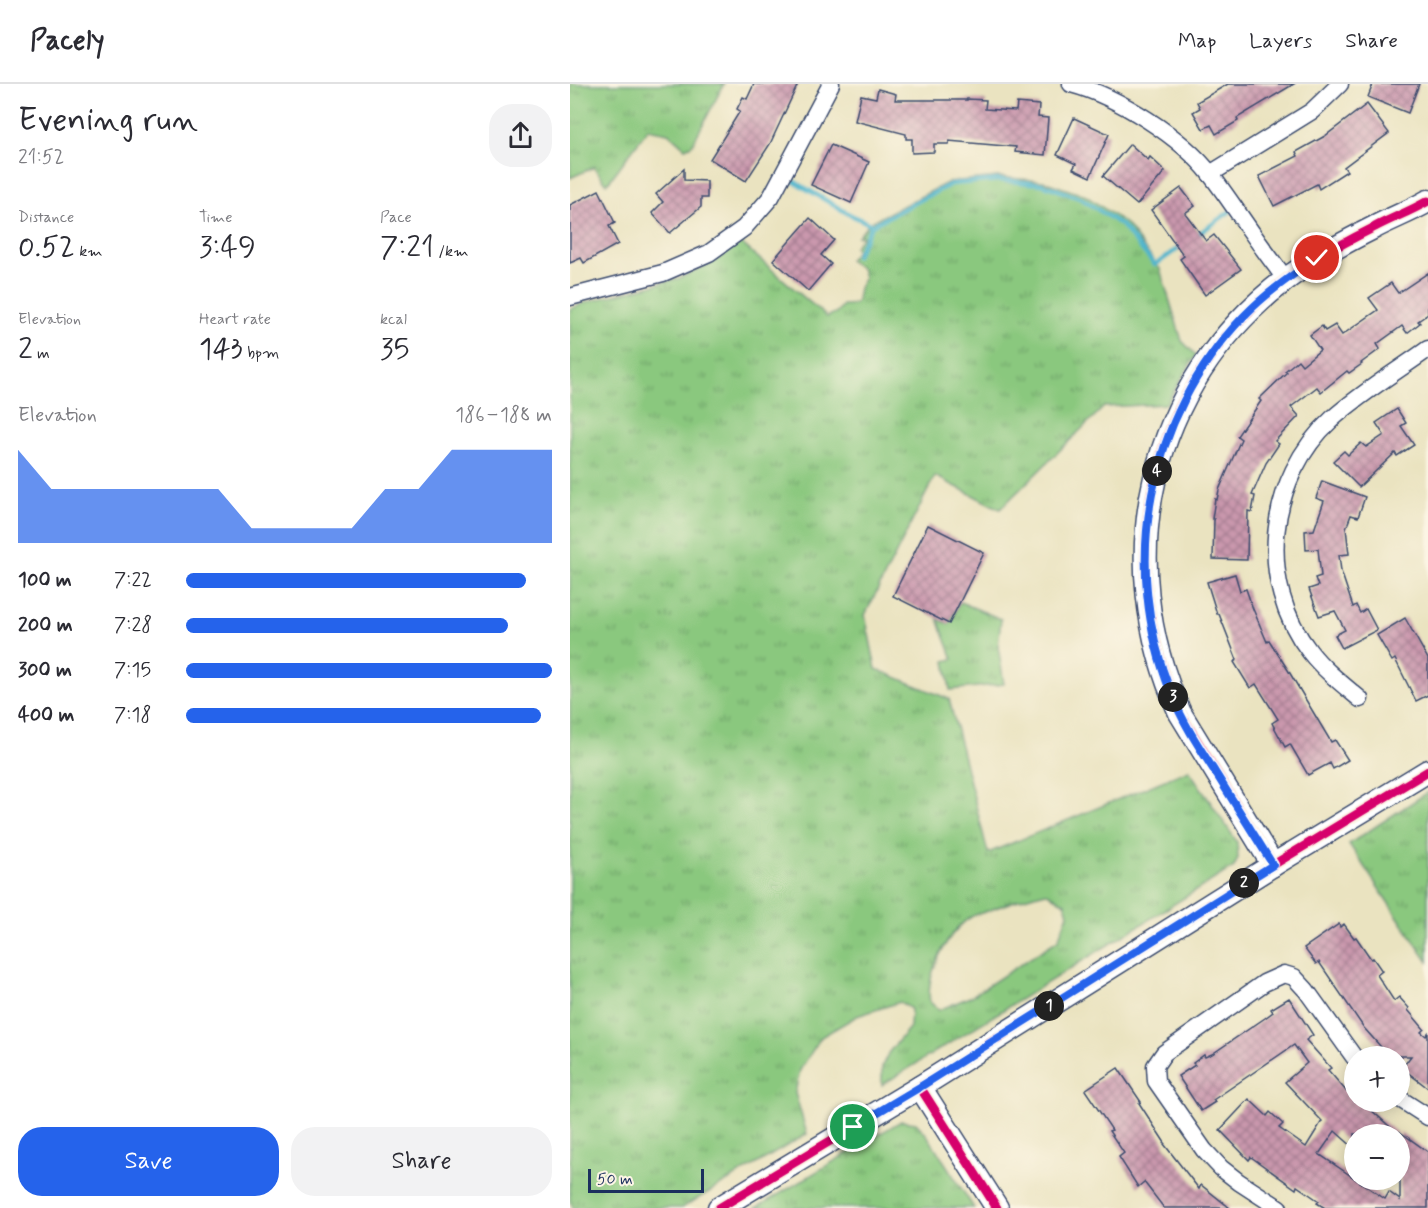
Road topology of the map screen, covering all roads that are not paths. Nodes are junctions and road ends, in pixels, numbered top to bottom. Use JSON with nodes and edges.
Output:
{"nodes":[{"id":1,"x":831,"y":84,"type":"edge"},
{"id":2,"x":1071,"y":84,"type":"edge"},
{"id":3,"x":1340,"y":84,"type":"edge"},
{"id":4,"x":1210,"y":174,"type":"junction"},
{"id":5,"x":1427,"y":205,"type":"edge"},
{"id":6,"x":1286,"y":279,"type":"junction"},
{"id":7,"x":570,"y":297,"type":"edge"},
{"id":8,"x":1428,"y":350,"type":"edge"},
{"id":9,"x":1360,"y":699,"type":"dead end"},
{"id":10,"x":1428,"y":771,"type":"edge"},
{"id":11,"x":1273,"y":865,"type":"junction"},
{"id":12,"x":1346,"y":1046,"type":"edge"},
{"id":13,"x":920,"y":1087,"type":"junction"},
{"id":14,"x":1410,"y":1105,"type":"edge"},
{"id":15,"x":1428,"y":1117,"type":"edge"},
{"id":16,"x":719,"y":1208,"type":"edge"},
{"id":17,"x":997,"y":1208,"type":"edge"},
{"id":18,"x":1280,"y":1208,"type":"edge"}],
"edges":[{"from":1,"to":7,"type":"street"},
{"from":2,"to":4,"type":"street"},
{"from":3,"to":4,"type":"street"},
{"from":4,"to":6,"type":"street"},
{"from":5,"to":6,"type":"street"},
{"from":6,"to":11,"type":"street"},
{"from":8,"to":9,"type":"street"},
{"from":10,"to":11,"type":"street"},
{"from":11,"to":13,"type":"street"},
{"from":12,"to":18,"type":"street"},
{"from":13,"to":16,"type":"street"},
{"from":13,"to":17,"type":"street"},
{"from":14,"to":15,"type":"street"}]}
